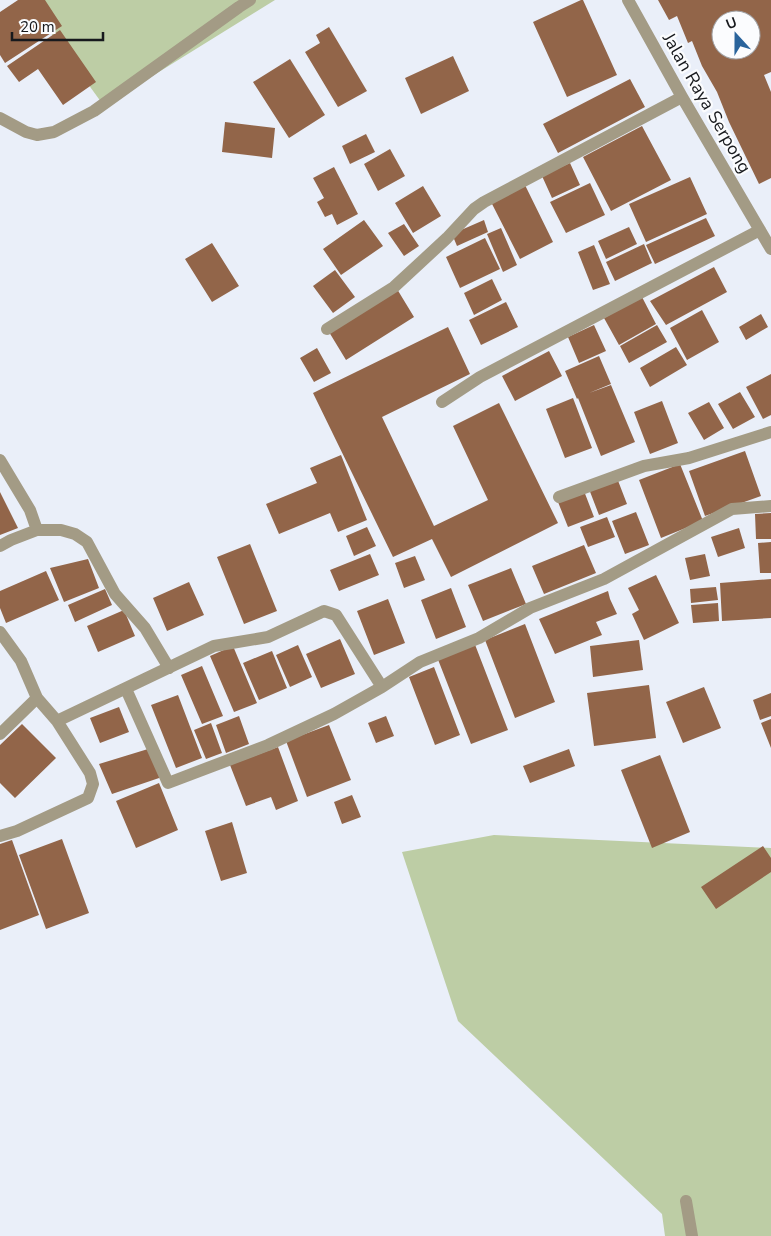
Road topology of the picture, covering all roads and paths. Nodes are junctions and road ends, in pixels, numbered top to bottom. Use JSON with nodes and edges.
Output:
{"nodes":[{"id":1,"x":250,"y":0,"type":"edge"},
{"id":2,"x":628,"y":0,"type":"edge"},
{"id":3,"x":682,"y":97,"type":"junction"},
{"id":4,"x":0,"y":118,"type":"edge"},
{"id":5,"x":760,"y":230,"type":"junction"},
{"id":6,"x":771,"y":249,"type":"edge"},
{"id":7,"x":327,"y":329,"type":"dead end"},
{"id":8,"x":442,"y":402,"type":"dead end"},
{"id":9,"x":771,"y":432,"type":"edge"},
{"id":10,"x":0,"y":460,"type":"edge"},
{"id":11,"x":559,"y":497,"type":"dead end"},
{"id":12,"x":771,"y":506,"type":"edge"},
{"id":13,"x":37,"y":530,"type":"junction"},
{"id":14,"x":0,"y":546,"type":"edge"},
{"id":15,"x":0,"y":632,"type":"edge"},
{"id":16,"x":169,"y":668,"type":"junction"},
{"id":17,"x":382,"y":687,"type":"junction"},
{"id":18,"x":126,"y":689,"type":"junction"},
{"id":19,"x":37,"y":698,"type":"junction"},
{"id":20,"x":57,"y":721,"type":"junction"},
{"id":21,"x":0,"y":734,"type":"edge"},
{"id":22,"x":0,"y":836,"type":"edge"},
{"id":23,"x":686,"y":1201,"type":"dead end"},
{"id":24,"x":692,"y":1236,"type":"edge"}],
"edges":[{"from":1,"to":4,"type":"street"},
{"from":2,"to":3,"type":"street","name":"Jalan Raya Serpong"},
{"from":3,"to":5,"type":"street","name":"Jalan Raya Serpong"},
{"from":3,"to":7,"type":"street"},
{"from":5,"to":6,"type":"street","name":"Jalan Raya Serpong"},
{"from":5,"to":8,"type":"street"},
{"from":9,"to":11,"type":"street"},
{"from":10,"to":13,"type":"street"},
{"from":12,"to":17,"type":"street"},
{"from":13,"to":14,"type":"street"},
{"from":13,"to":16,"type":"street"},
{"from":15,"to":19,"type":"street"},
{"from":16,"to":17,"type":"street"},
{"from":16,"to":18,"type":"street"},
{"from":17,"to":18,"type":"street"},
{"from":18,"to":20,"type":"street"},
{"from":19,"to":20,"type":"street"},
{"from":19,"to":21,"type":"street"},
{"from":20,"to":22,"type":"street"},
{"from":23,"to":24,"type":"street"}]}
